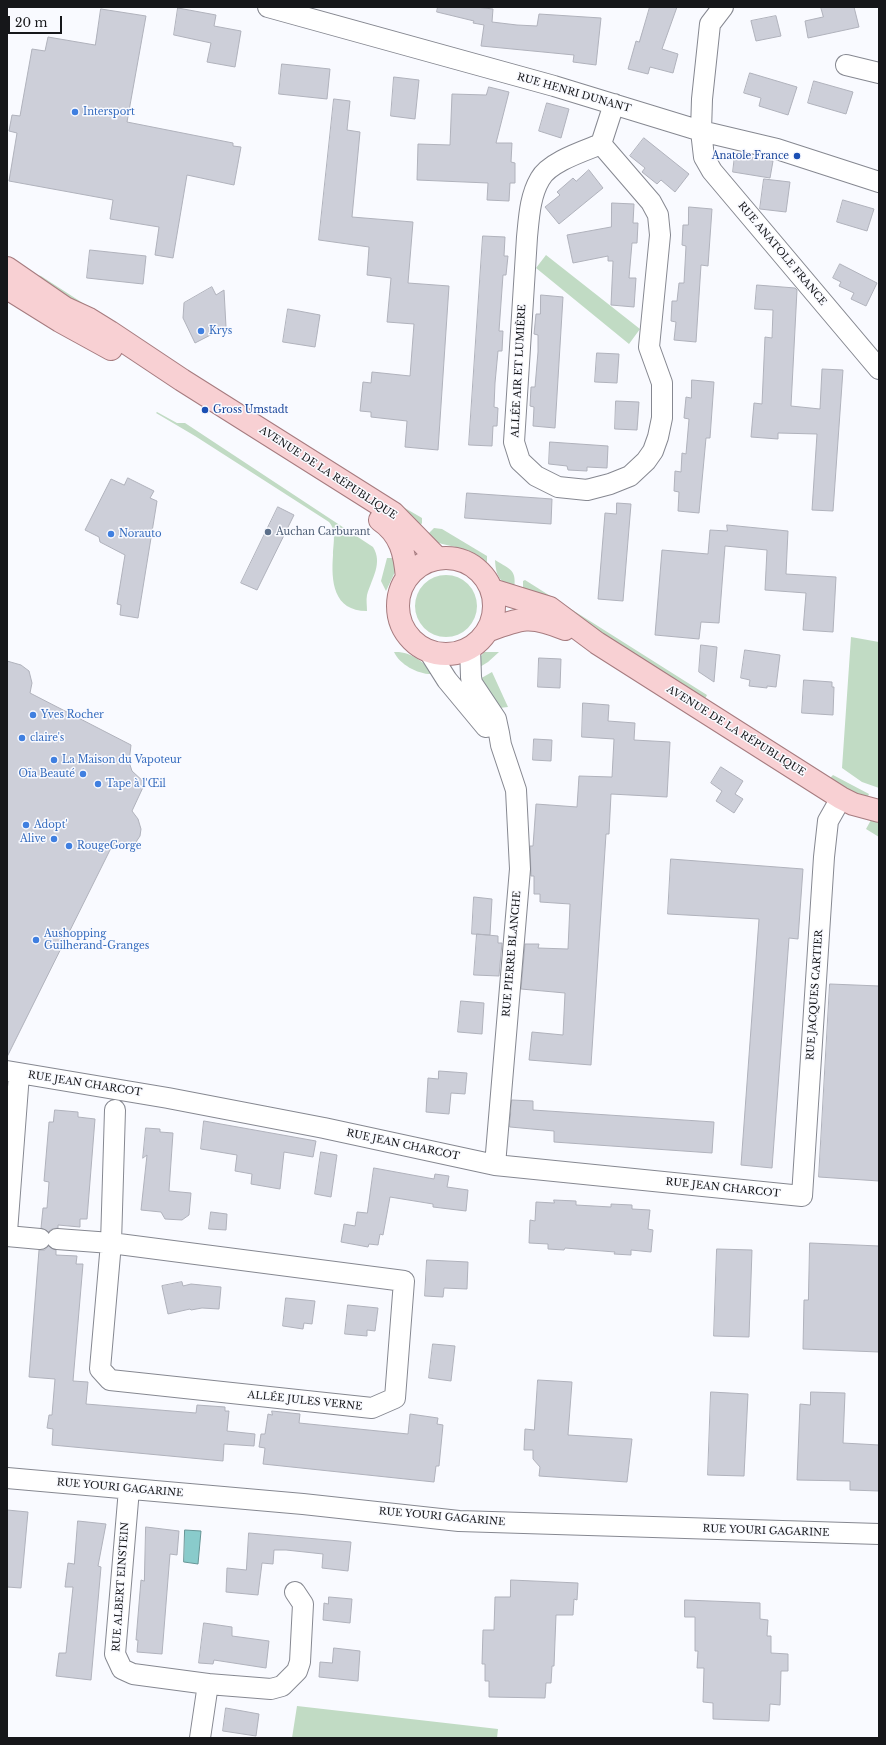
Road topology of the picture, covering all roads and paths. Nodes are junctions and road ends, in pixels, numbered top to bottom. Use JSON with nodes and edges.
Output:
{"nodes":[{"id":1,"x":268,"y":7,"type":"edge"},
{"id":2,"x":723,"y":7,"type":"edge"},
{"id":3,"x":309,"y":12,"type":"edge"},
{"id":4,"x":846,"y":65,"type":"dead end"},
{"id":5,"x":879,"y":73,"type":"edge"},
{"id":6,"x":614,"y":104,"type":"junction"},
{"id":7,"x":701,"y":132,"type":"junction"},
{"id":8,"x":601,"y":144,"type":"junction"},
{"id":9,"x":879,"y":182,"type":"edge"},
{"id":10,"x":7,"y":268,"type":"edge"},
{"id":11,"x":7,"y":288,"type":"edge"},
{"id":12,"x":879,"y":369,"type":"edge"},
{"id":13,"x":438,"y":559,"type":"junction"},
{"id":14,"x":407,"y":578,"type":"junction"},
{"id":15,"x":492,"y":590,"type":"junction"},
{"id":16,"x":487,"y":631,"type":"junction"},
{"id":17,"x":597,"y":643,"type":"junction"},
{"id":18,"x":470,"y":648,"type":"junction"},
{"id":19,"x":428,"y":650,"type":"junction"},
{"id":20,"x":500,"y":745,"type":"junction"},
{"id":21,"x":841,"y":798,"type":"junction"},
{"id":22,"x":879,"y":811,"type":"edge"},
{"id":23,"x":13,"y":1072,"type":"edge"},
{"id":24,"x":116,"y":1110,"type":"dead end"},
{"id":25,"x":495,"y":1165,"type":"junction"},
{"id":26,"x":802,"y":1196,"type":"joint"},
{"id":27,"x":7,"y":1232,"type":"edge"},
{"id":28,"x":7,"y":1236,"type":"edge"},
{"id":29,"x":110,"y":1243,"type":"junction"},
{"id":30,"x":7,"y":1478,"type":"edge"},
{"id":31,"x":129,"y":1489,"type":"junction"},
{"id":32,"x":879,"y":1534,"type":"edge"},
{"id":33,"x":295,"y":1592,"type":"dead end"},
{"id":34,"x":208,"y":1684,"type":"junction"},
{"id":35,"x":200,"y":1738,"type":"edge"}],
"edges":[{"from":1,"to":3,"type":"street","name":"RUE HENRI DUNANT"},
{"from":2,"to":7,"type":"street","name":"RUE ANATOLE FRANCE"},
{"from":3,"to":6,"type":"street","name":"RUE HENRI DUNANT"},
{"from":4,"to":5,"type":"street"},
{"from":6,"to":7,"type":"street","name":"RUE HENRI DUNANT"},
{"from":6,"to":8,"type":"street"},
{"from":7,"to":9,"type":"street","name":"RUE HENRI DUNANT"},
{"from":7,"to":12,"type":"street","name":"RUE ANATOLE FRANCE"},
{"from":8,"to":8,"type":"street","name":"ALLÉE AIR ET LUMIÈRE"},
{"from":10,"to":13,"type":"main road","name":"AVENUE DE LA RÉPUBLIQUE"},
{"from":11,"to":14,"type":"main road","name":"AVENUE DE LA RÉPUBLIQUE"},
{"from":13,"to":14,"type":"main road"},
{"from":13,"to":15,"type":"main road"},
{"from":14,"to":19,"type":"main road"},
{"from":15,"to":16,"type":"main road"},
{"from":15,"to":17,"type":"main road","name":"AVENUE DE LA RÉPUBLIQUE"},
{"from":16,"to":17,"type":"main road","name":"AVENUE DE LA RÉPUBLIQUE"},
{"from":16,"to":18,"type":"main road"},
{"from":17,"to":21,"type":"main road","name":"AVENUE DE LA RÉPUBLIQUE"},
{"from":18,"to":19,"type":"main road"},
{"from":18,"to":20,"type":"street","name":"RUE PIERRE BLANCHE"},
{"from":19,"to":20,"type":"street","name":"RUE PIERRE BLANCHE"},
{"from":20,"to":25,"type":"street","name":"RUE PIERRE BLANCHE"},
{"from":21,"to":22,"type":"main road","name":"AVENUE DE LA RÉPUBLIQUE"},
{"from":21,"to":26,"type":"street","name":"RUE JACQUES CARTIER"},
{"from":23,"to":25,"type":"street","name":"RUE JEAN CHARCOT"},
{"from":23,"to":27,"type":"street"},
{"from":24,"to":29,"type":"street","name":"ALLÉE JULES VERNE"},
{"from":25,"to":26,"type":"street","name":"RUE JEAN CHARCOT"},
{"from":28,"to":29,"type":"street","name":"ALLÉE JULES VERNE"},
{"from":29,"to":29,"type":"street","name":"ALLÉE JULES VERNE"},
{"from":30,"to":31,"type":"street","name":"RUE YOURI GAGARINE"},
{"from":31,"to":32,"type":"street","name":"RUE YOURI GAGARINE"},
{"from":31,"to":34,"type":"street","name":"RUE ALBERT EINSTEIN"},
{"from":33,"to":34,"type":"street","name":"RUE ALBERT EINSTEIN"},
{"from":34,"to":35,"type":"street"}]}
